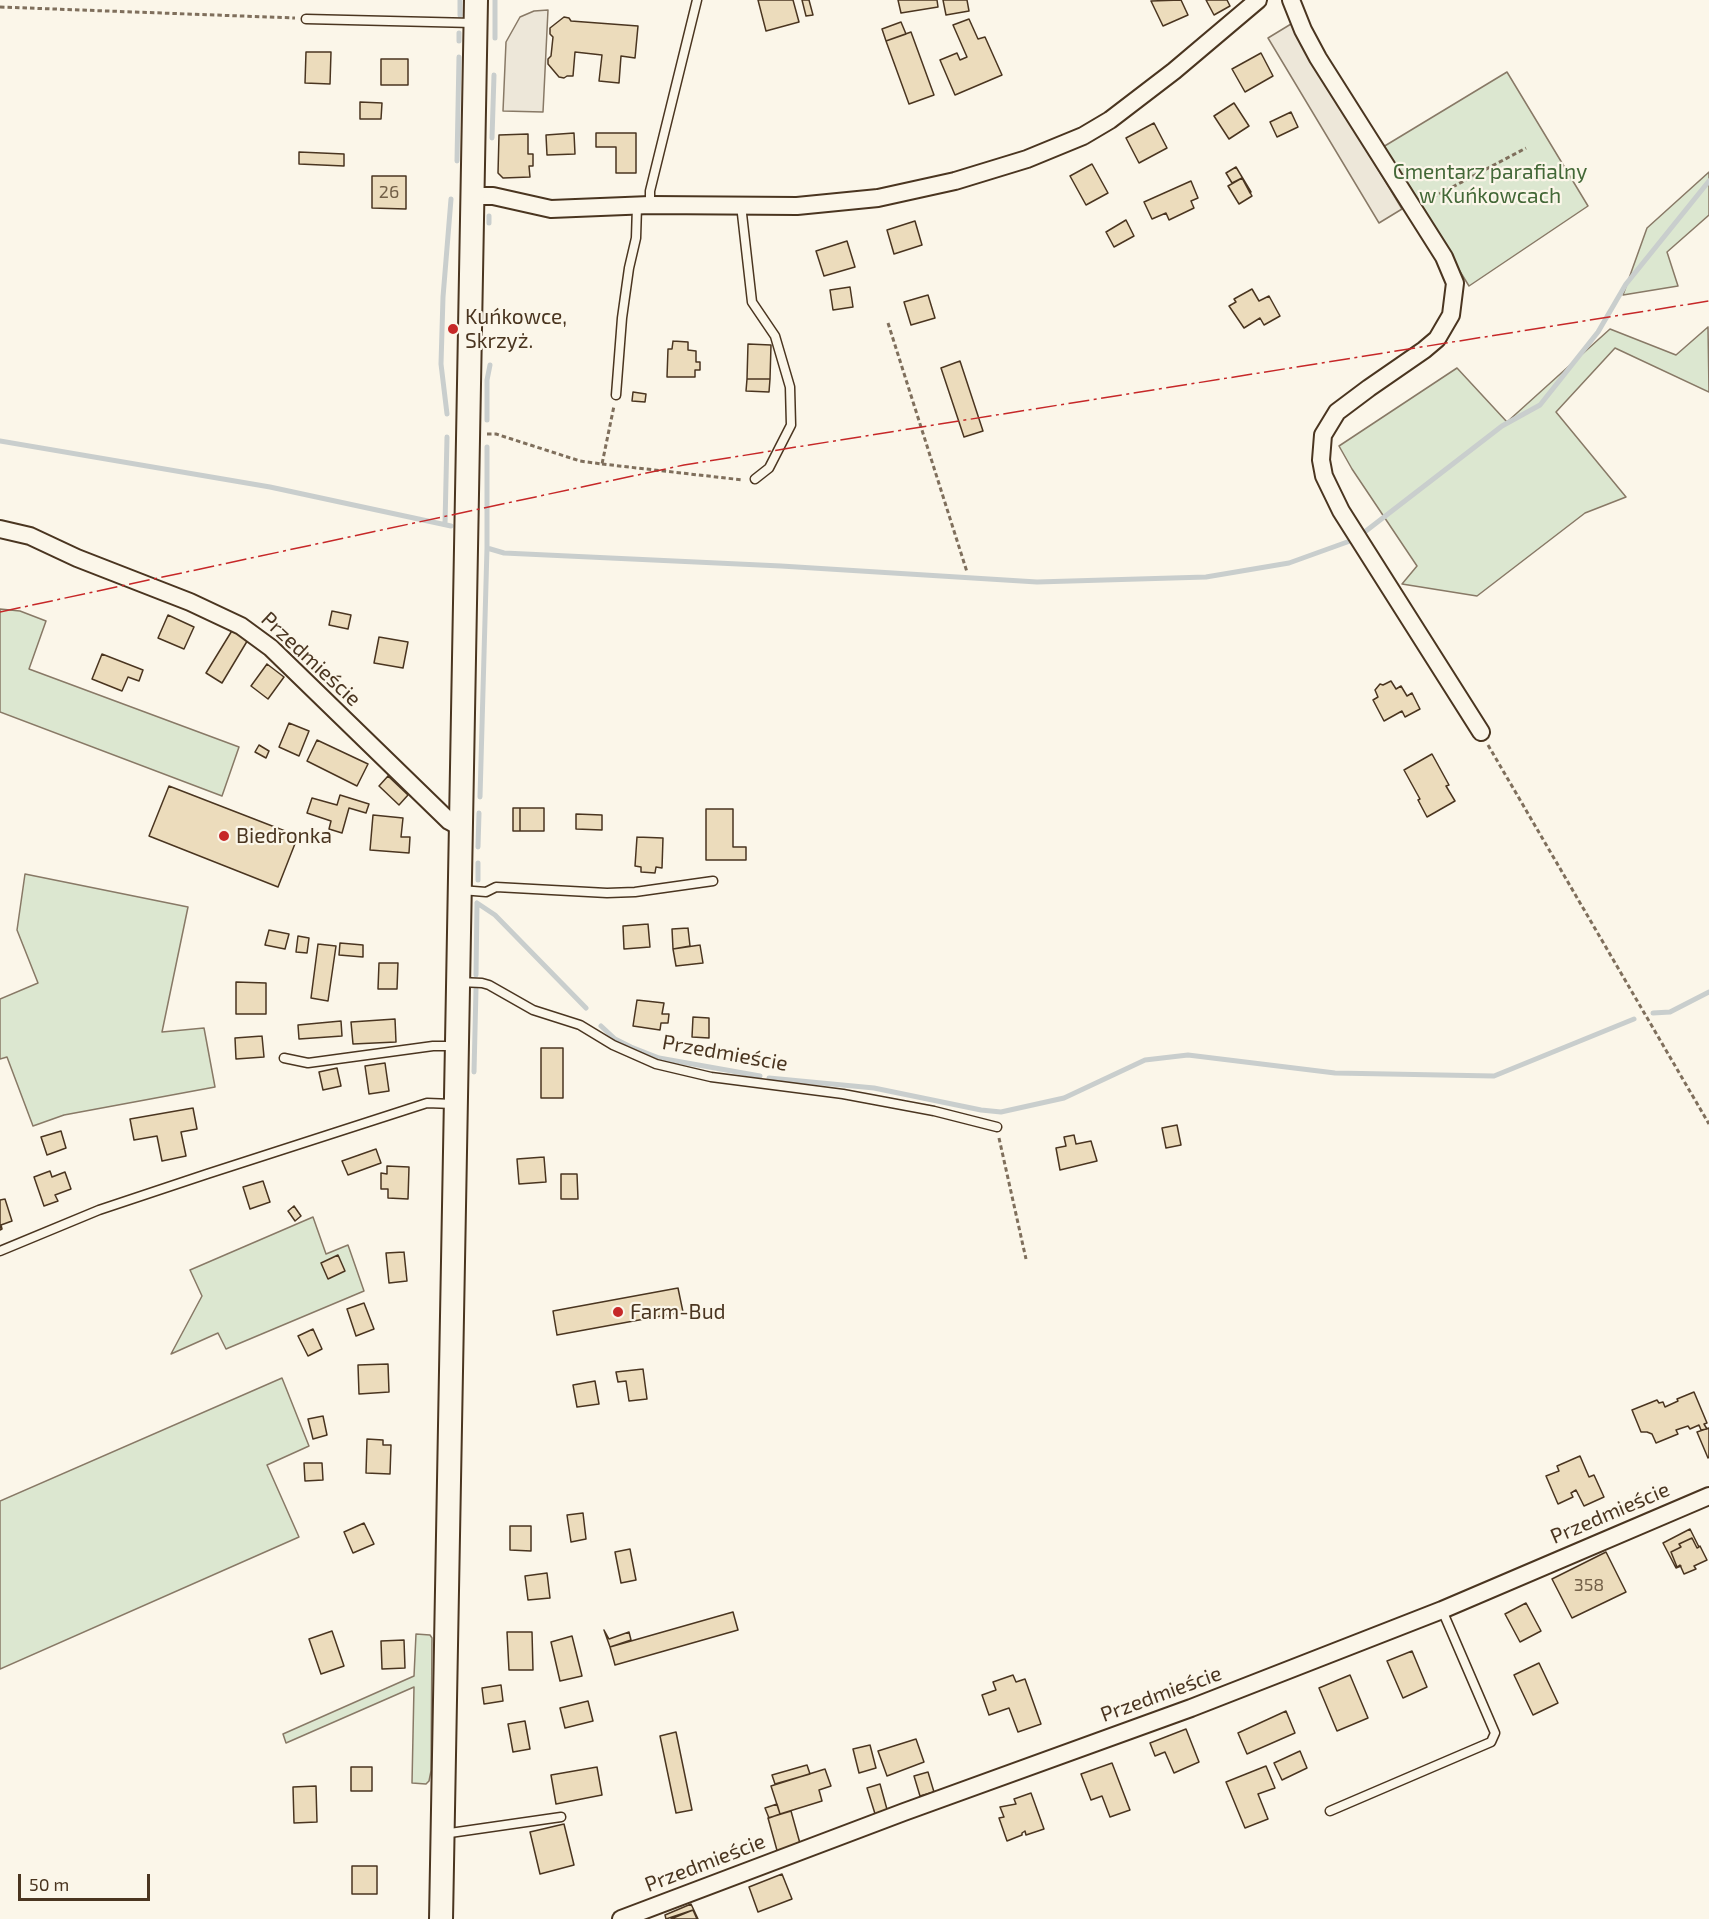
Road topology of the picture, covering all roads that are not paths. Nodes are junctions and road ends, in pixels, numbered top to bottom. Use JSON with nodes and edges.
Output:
{"nodes":[{"id":1,"x":476,"y":0,"type":"edge"},
{"id":2,"x":697,"y":0,"type":"edge"},
{"id":3,"x":1258,"y":0,"type":"edge"},
{"id":4,"x":1291,"y":0,"type":"edge"},
{"id":5,"x":306,"y":19,"type":"road end"},
{"id":6,"x":476,"y":23,"type":"junction"},
{"id":7,"x":472,"y":196,"type":"junction"},
{"id":8,"x":741,"y":205,"type":"junction"},
{"id":9,"x":643,"y":206,"type":"junction"},
{"id":10,"x":616,"y":395,"type":"road end"},
{"id":11,"x":755,"y":479,"type":"road end"},
{"id":12,"x":0,"y":529,"type":"edge"},
{"id":13,"x":1481,"y":732,"type":"road end"},
{"id":14,"x":462,"y":828,"type":"junction"},
{"id":15,"x":713,"y":881,"type":"dead end"},
{"id":16,"x":461,"y":890,"type":"junction"},
{"id":17,"x":459,"y":982,"type":"junction"},
{"id":18,"x":458,"y":1046,"type":"junction"},
{"id":19,"x":284,"y":1058,"type":"dead end"},
{"id":20,"x":457,"y":1104,"type":"junction"},
{"id":21,"x":997,"y":1127,"type":"road end"},
{"id":22,"x":0,"y":1251,"type":"edge"},
{"id":23,"x":1709,"y":1496,"type":"edge"},
{"id":24,"x":1442,"y":1610,"type":"junction"},
{"id":25,"x":1330,"y":1810,"type":"dead end"},
{"id":26,"x":561,"y":1817,"type":"dead end"},
{"id":27,"x":442,"y":1834,"type":"junction"},
{"id":28,"x":441,"y":1919,"type":"edge"},
{"id":29,"x":621,"y":1919,"type":"edge"}],
"edges":[{"from":1,"to":6,"type":"main road"},
{"from":2,"to":9,"type":"lane"},
{"from":3,"to":8,"type":"street"},
{"from":4,"to":13,"type":"street"},
{"from":5,"to":6,"type":"lane"},
{"from":6,"to":7,"type":"main road"},
{"from":7,"to":9,"type":"street"},
{"from":7,"to":14,"type":"main road"},
{"from":8,"to":9,"type":"street"},
{"from":8,"to":11,"type":"lane"},
{"from":9,"to":10,"type":"lane"},
{"from":12,"to":14,"type":"street","name":"Przedmieście"},
{"from":14,"to":16,"type":"main road"},
{"from":15,"to":16,"type":"lane"},
{"from":16,"to":17,"type":"main road"},
{"from":17,"to":18,"type":"main road"},
{"from":17,"to":21,"type":"lane","name":"Przedmieście"},
{"from":18,"to":19,"type":"lane"},
{"from":18,"to":20,"type":"main road"},
{"from":20,"to":22,"type":"lane"},
{"from":20,"to":27,"type":"main road"},
{"from":23,"to":24,"type":"street","name":"Przedmieście"},
{"from":24,"to":25,"type":"lane"},
{"from":24,"to":29,"type":"street","name":"Przedmieście"},
{"from":26,"to":27,"type":"lane"},
{"from":27,"to":28,"type":"main road"}]}
